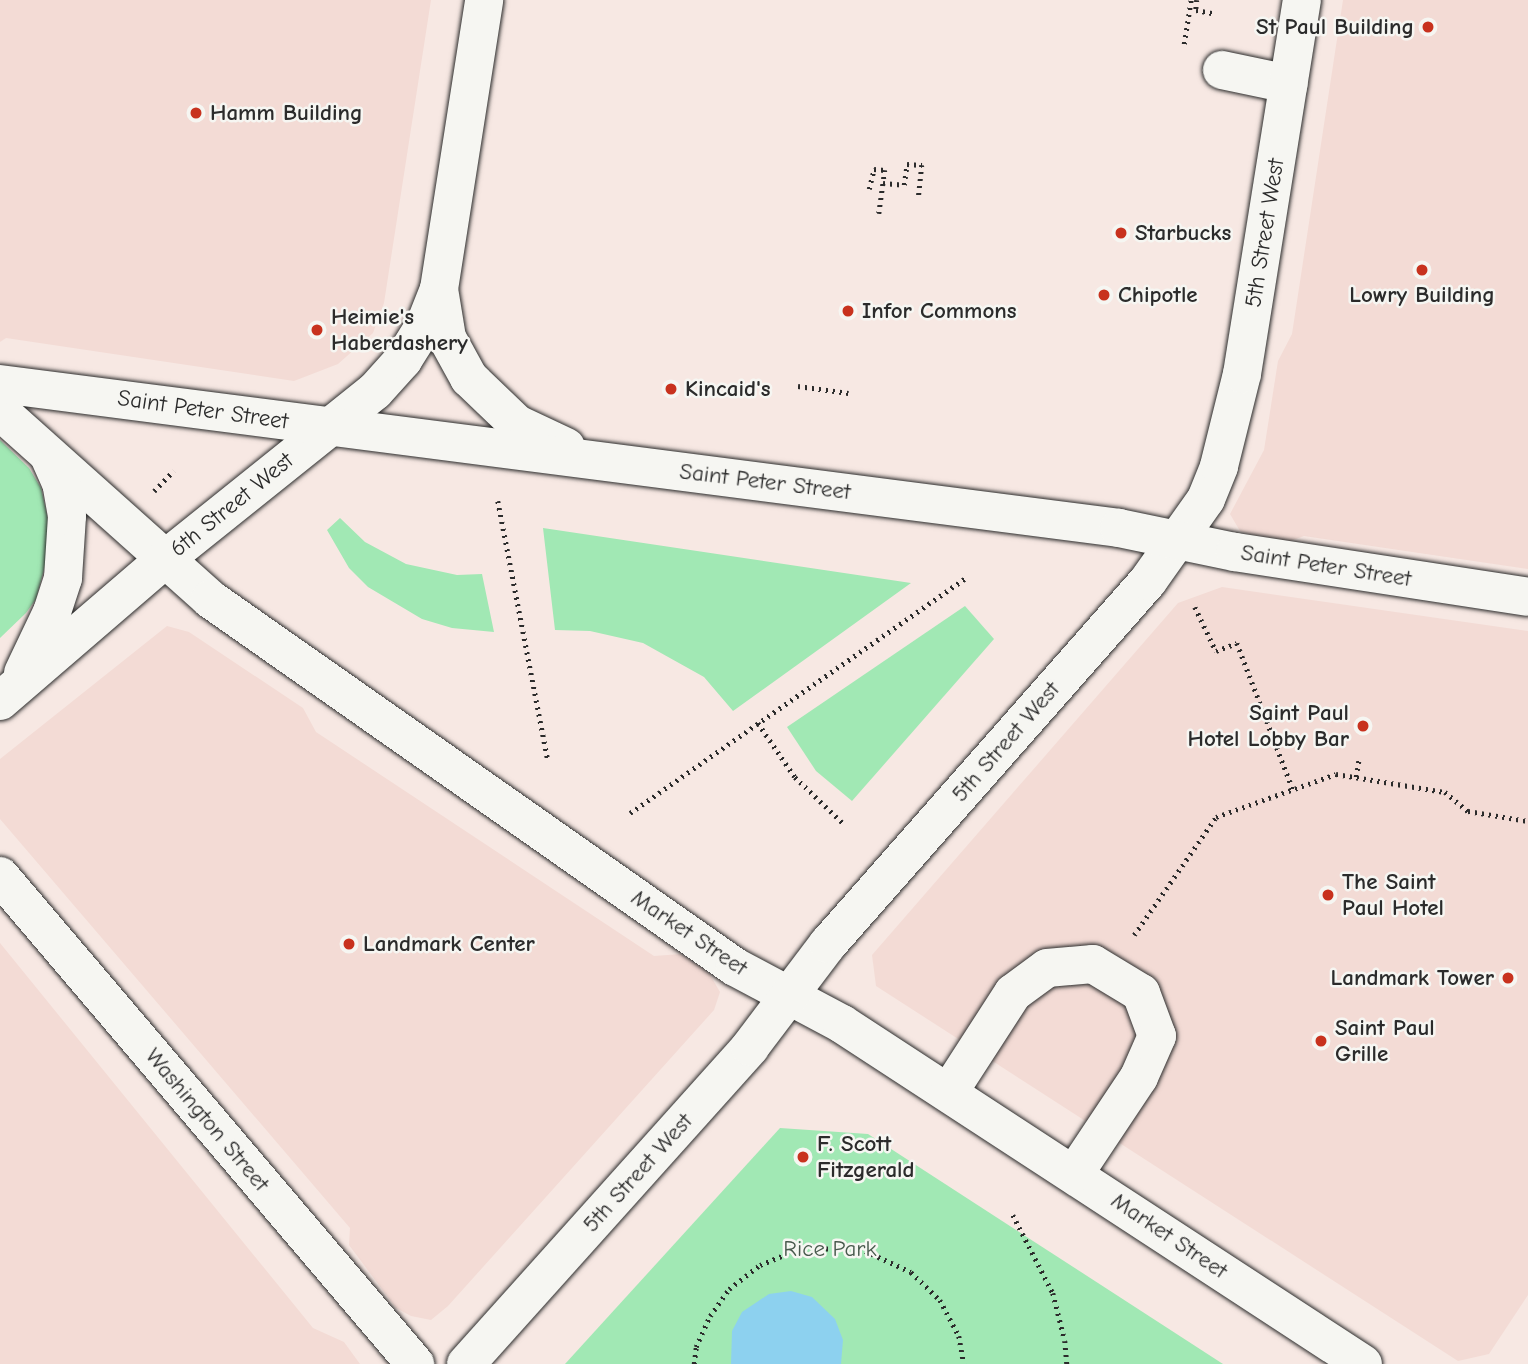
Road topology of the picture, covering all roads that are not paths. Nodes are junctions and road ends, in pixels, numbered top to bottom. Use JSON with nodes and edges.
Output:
{"nodes":[{"id":1,"x":484,"y":0,"type":"edge"},
{"id":2,"x":1302,"y":0,"type":"edge"},
{"id":3,"x":1222,"y":70,"type":"dead end"},
{"id":4,"x":1289,"y":84,"type":"junction"},
{"id":5,"x":439,"y":289,"type":"junction"},
{"id":6,"x":0,"y":384,"type":"edge"},
{"id":7,"x":0,"y":411,"type":"edge"},
{"id":8,"x":328,"y":427,"type":"junction"},
{"id":9,"x":50,"y":456,"type":"junction"},
{"id":10,"x":595,"y":460,"type":"junction"},
{"id":11,"x":1177,"y":540,"type":"junction"},
{"id":12,"x":164,"y":560,"type":"junction"},
{"id":13,"x":1528,"y":597,"type":"edge"},
{"id":14,"x":8,"y":694,"type":"edge"},
{"id":15,"x":0,"y":876,"type":"edge"},
{"id":16,"x":789,"y":996,"type":"junction"},
{"id":17,"x":949,"y":1092,"type":"junction"},
{"id":18,"x":1075,"y":1174,"type":"junction"},
{"id":19,"x":415,"y":1364,"type":"edge"},
{"id":20,"x":466,"y":1364,"type":"edge"},
{"id":21,"x":1363,"y":1364,"type":"edge"}],
"edges":[{"from":1,"to":5,"type":"street","name":"6th Street West"},
{"from":2,"to":4,"type":"street","name":"5th Street West"},
{"from":3,"to":4,"type":"street"},
{"from":4,"to":11,"type":"street","name":"5th Street West"},
{"from":5,"to":8,"type":"street","name":"6th Street West"},
{"from":5,"to":10,"type":"street"},
{"from":6,"to":8,"type":"street","name":"Saint Peter Street"},
{"from":7,"to":9,"type":"street","name":"Market Street"},
{"from":8,"to":10,"type":"street","name":"Saint Peter Street"},
{"from":8,"to":12,"type":"street","name":"6th Street West"},
{"from":9,"to":12,"type":"street","name":"Market Street"},
{"from":9,"to":14,"type":"street","name":"Market Street"},
{"from":10,"to":11,"type":"street","name":"Saint Peter Street"},
{"from":11,"to":13,"type":"street","name":"Saint Peter Street"},
{"from":11,"to":16,"type":"street","name":"5th Street West"},
{"from":12,"to":14,"type":"street","name":"6th Street West"},
{"from":12,"to":16,"type":"street","name":"Market Street"},
{"from":15,"to":19,"type":"street","name":"Washington Street"},
{"from":16,"to":17,"type":"street","name":"Market Street"},
{"from":16,"to":20,"type":"street","name":"5th Street West"},
{"from":17,"to":18,"type":"street","name":"Market Street"},
{"from":17,"to":18,"type":"street"},
{"from":18,"to":21,"type":"street","name":"Market Street"}]}
